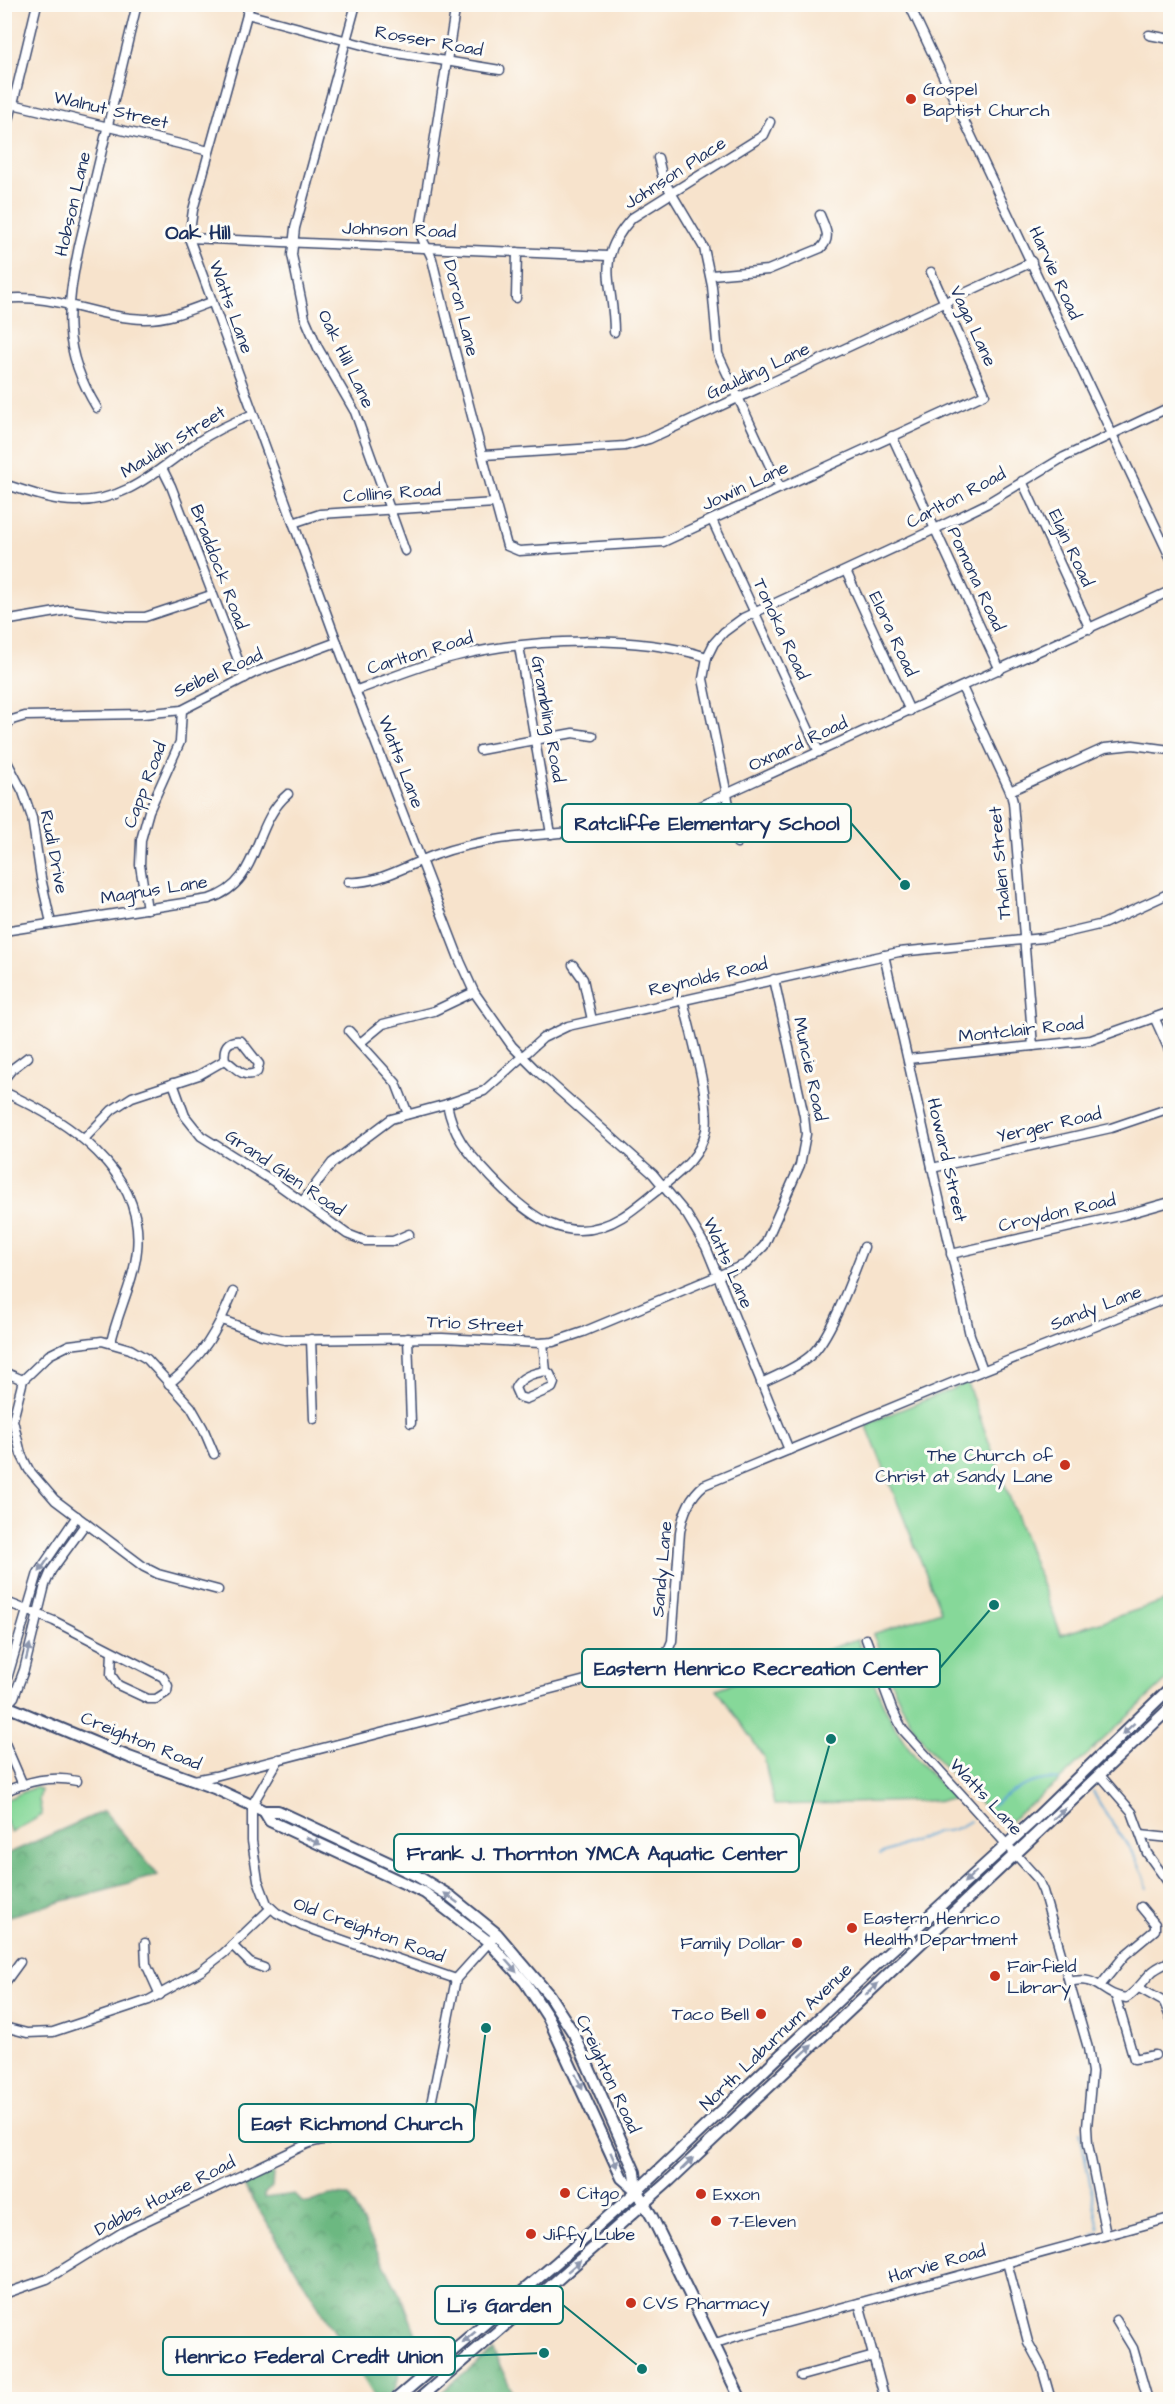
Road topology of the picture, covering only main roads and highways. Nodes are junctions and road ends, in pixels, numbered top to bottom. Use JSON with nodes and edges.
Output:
{"nodes":[{"id":1,"x":1170,"y":1688,"type":"edge"},
{"id":2,"x":5,"y":1704,"type":"edge"},
{"id":3,"x":1170,"y":1708,"type":"edge"},
{"id":4,"x":493,"y":1938,"type":"junction"},
{"id":5,"x":637,"y":2191,"type":"junction"},
{"id":6,"x":644,"y":2203,"type":"junction"},
{"id":7,"x":395,"y":2400,"type":"edge"},
{"id":8,"x":418,"y":2400,"type":"edge"},
{"id":9,"x":741,"y":2400,"type":"edge"}],
"edges":[{"from":1,"to":5,"type":"main road","name":"North Laburnum Avenue","one_way":true},
{"from":2,"to":4,"type":"main road","name":"Creighton Road"},
{"from":6,"to":3,"type":"main road","name":"North Laburnum Avenue","one_way":true},
{"from":4,"to":5,"type":"main road","name":"Creighton Road","one_way":true},
{"from":4,"to":5,"type":"main road","name":"Creighton Road"},
{"from":5,"to":6,"type":"main road","name":"Creighton Road"},
{"from":5,"to":7,"type":"main road","name":"North Laburnum Avenue","one_way":true},
{"from":8,"to":6,"type":"main road","name":"North Laburnum Avenue","one_way":true},
{"from":6,"to":9,"type":"main road","name":"Creighton Road"}]}
